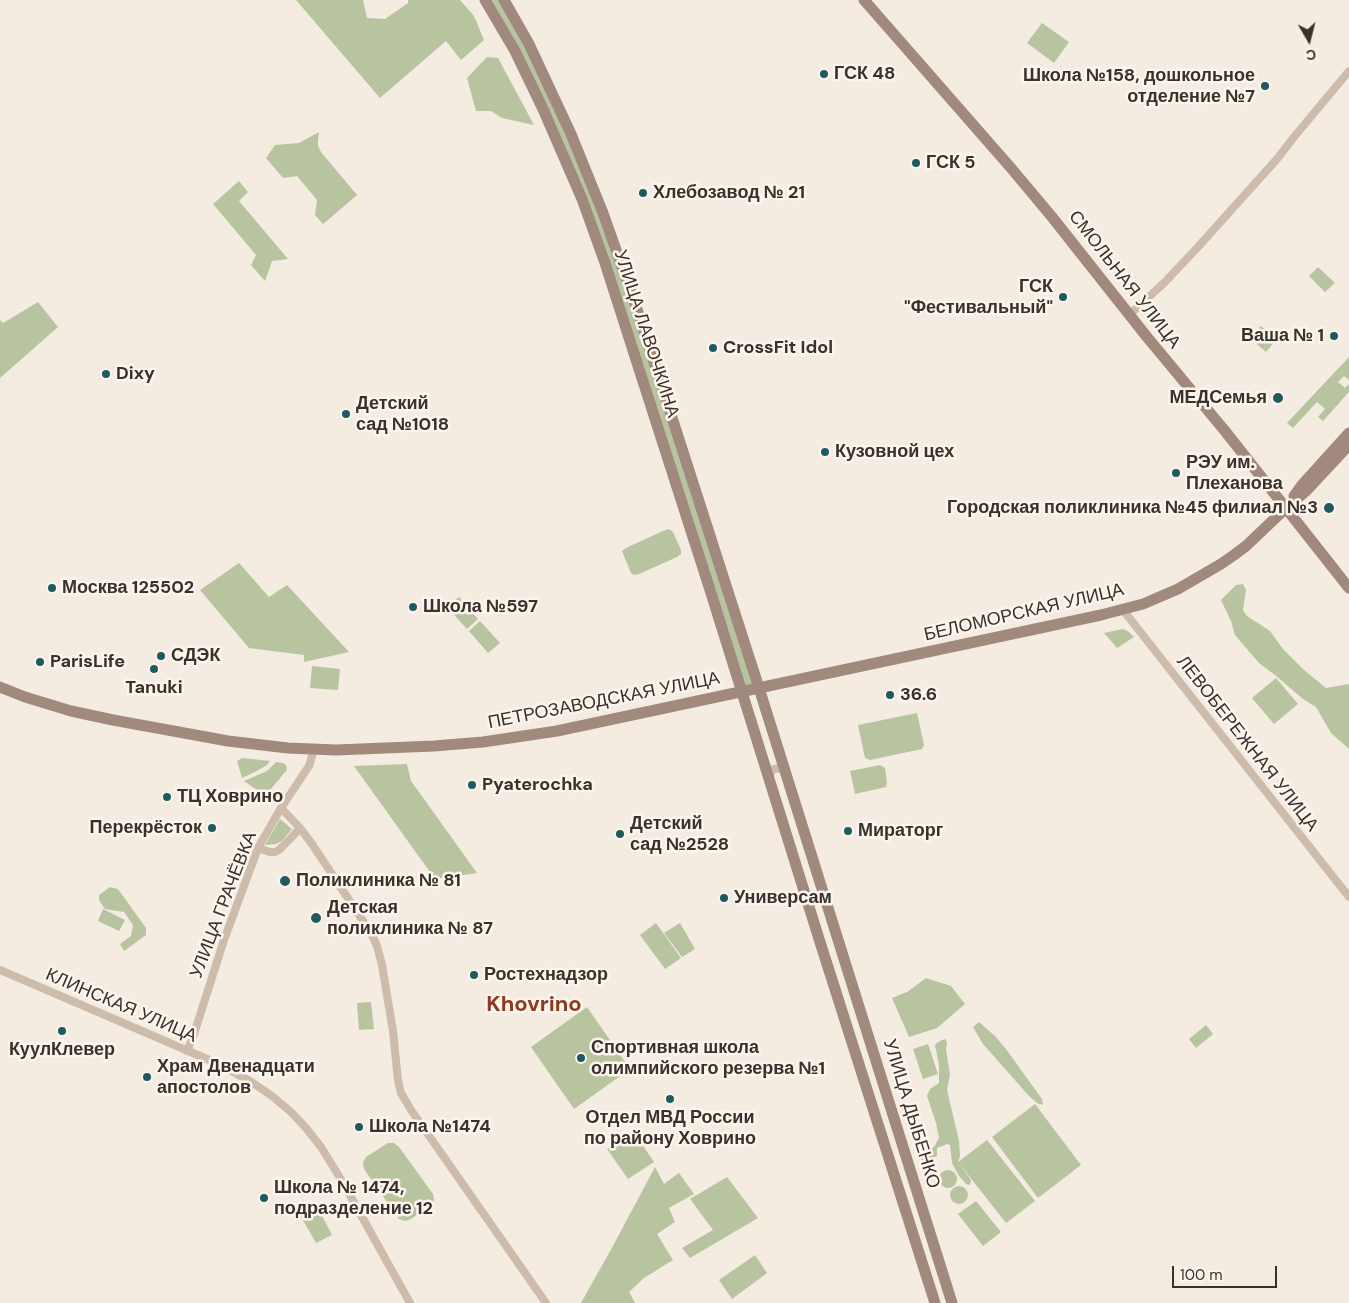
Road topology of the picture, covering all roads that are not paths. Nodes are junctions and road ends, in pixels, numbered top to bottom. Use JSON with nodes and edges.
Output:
{"nodes":[{"id":1,"x":485,"y":0,"type":"edge"},
{"id":2,"x":504,"y":0,"type":"edge"},
{"id":3,"x":864,"y":0,"type":"edge"},
{"id":4,"x":1349,"y":71,"type":"edge"},
{"id":5,"x":596,"y":194,"type":"junction"},
{"id":6,"x":582,"y":199,"type":"junction"},
{"id":7,"x":603,"y":213,"type":"junction"},
{"id":8,"x":589,"y":218,"type":"junction"},
{"id":9,"x":1129,"y":315,"type":"junction"},
{"id":10,"x":1349,"y":433,"type":"edge"},
{"id":11,"x":1349,"y":445,"type":"edge"},
{"id":12,"x":1286,"y":508,"type":"junction"},
{"id":13,"x":1349,"y":588,"type":"edge"},
{"id":14,"x":1123,"y":610,"type":"junction"},
{"id":15,"x":0,"y":687,"type":"edge"},
{"id":16,"x":759,"y":688,"type":"junction"},
{"id":17,"x":742,"y":692,"type":"junction"},
{"id":18,"x":314,"y":749,"type":"junction"},
{"id":19,"x":786,"y":774,"type":"junction"},
{"id":20,"x":769,"y":779,"type":"junction"},
{"id":21,"x":281,"y":808,"type":"junction"},
{"id":22,"x":300,"y":828,"type":"junction"},
{"id":23,"x":258,"y":848,"type":"junction"},
{"id":24,"x":1349,"y":897,"type":"edge"},
{"id":25,"x":837,"y":935,"type":"junction"},
{"id":26,"x":820,"y":942,"type":"junction"},
{"id":27,"x":0,"y":970,"type":"edge"},
{"id":28,"x":187,"y":1051,"type":"junction"},
{"id":29,"x":410,"y":1303,"type":"edge"},
{"id":30,"x":546,"y":1303,"type":"edge"},
{"id":31,"x":935,"y":1303,"type":"edge"},
{"id":32,"x":952,"y":1303,"type":"edge"}],
"edges":[{"from":1,"to":6,"type":"main road","name":"УЛИЦА ЛАВОЧКИНА"},
{"from":2,"to":5,"type":"main road","name":"УЛИЦА ЛАВОЧКИНА"},
{"from":3,"to":9,"type":"main road","name":"СМОЛЬНАЯ УЛИЦА"},
{"from":4,"to":9,"type":"street"},
{"from":5,"to":6,"type":"main road"},
{"from":5,"to":7,"type":"main road","name":"УЛИЦА ЛАВОЧКИНА"},
{"from":6,"to":8,"type":"main road","name":"УЛИЦА ЛАВОЧКИНА"},
{"from":7,"to":8,"type":"main road"},
{"from":7,"to":16,"type":"main road","name":"УЛИЦА ЛАВОЧКИНА"},
{"from":8,"to":17,"type":"main road","name":"УЛИЦА ЛАВОЧКИНА"},
{"from":9,"to":12,"type":"main road","name":"СМОЛЬНАЯ УЛИЦА"},
{"from":10,"to":12,"type":"main road","name":"БЕЛОМОРСКАЯ УЛИЦА"},
{"from":11,"to":12,"type":"main road","name":"БЕЛОМОРСКАЯ УЛИЦА"},
{"from":12,"to":13,"type":"main road","name":"СМОЛЬНАЯ УЛИЦА"},
{"from":12,"to":14,"type":"main road","name":"БЕЛОМОРСКАЯ УЛИЦА"},
{"from":14,"to":16,"type":"main road","name":"БЕЛОМОРСКАЯ УЛИЦА"},
{"from":14,"to":24,"type":"street","name":"ЛЕВОБЕРЕЖНАЯ УЛИЦА"},
{"from":15,"to":18,"type":"main road","name":"ПЕТРОЗАВОДСКАЯ УЛИЦА"},
{"from":16,"to":17,"type":"main road","name":"БЕЛОМОРСКАЯ УЛИЦА"},
{"from":16,"to":19,"type":"main road","name":"УЛИЦА ДЫБЕНКО"},
{"from":17,"to":18,"type":"main road","name":"ПЕТРОЗАВОДСКАЯ УЛИЦА"},
{"from":17,"to":20,"type":"main road","name":"УЛИЦА ДЫБЕНКО"},
{"from":18,"to":21,"type":"street","name":"УЛИЦА ГРАЧЁВКА"},
{"from":19,"to":20,"type":"street"},
{"from":19,"to":25,"type":"main road","name":"УЛИЦА ДЫБЕНКО"},
{"from":20,"to":26,"type":"main road","name":"УЛИЦА ДЫБЕНКО"},
{"from":21,"to":22,"type":"street"},
{"from":21,"to":23,"type":"street","name":"УЛИЦА ГРАЧЁВКА"},
{"from":22,"to":23,"type":"street"},
{"from":22,"to":30,"type":"street"},
{"from":23,"to":28,"type":"street","name":"УЛИЦА ГРАЧЁВКА"},
{"from":25,"to":26,"type":"street"},
{"from":25,"to":32,"type":"main road","name":"УЛИЦА ДЫБЕНКО"},
{"from":26,"to":31,"type":"main road","name":"УЛИЦА ДЫБЕНКО"},
{"from":27,"to":28,"type":"street","name":"КЛИНСКАЯ УЛИЦА"},
{"from":28,"to":29,"type":"street","name":"КЛИНСКАЯ УЛИЦА"}]}
